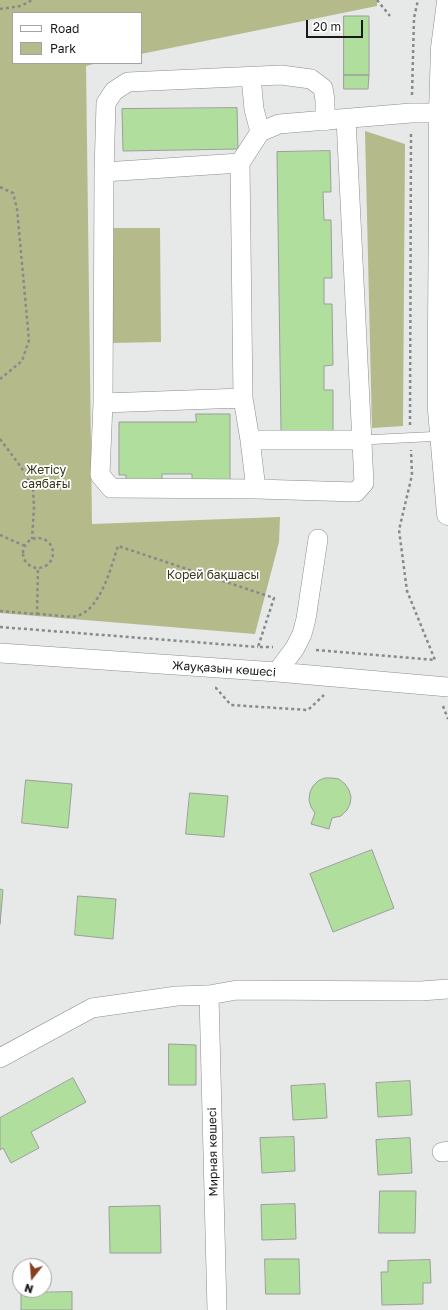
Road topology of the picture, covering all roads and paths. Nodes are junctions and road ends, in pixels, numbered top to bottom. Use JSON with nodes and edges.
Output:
{"nodes":[{"id":1,"x":32,"y":0,"type":"edge"},
{"id":2,"x":376,"y":0,"type":"edge"},
{"id":3,"x":418,"y":0,"type":"edge"},
{"id":4,"x":448,"y":2,"type":"edge"},
{"id":5,"x":0,"y":9,"type":"edge"},
{"id":6,"x":390,"y":16,"type":"dead end"},
{"id":7,"x":251,"y":76,"type":"junction"},
{"id":8,"x":440,"y":113,"type":"junction"},
{"id":9,"x":411,"y":114,"type":"junction"},
{"id":10,"x":346,"y":120,"type":"junction"},
{"id":11,"x":325,"y":121,"type":"junction"},
{"id":12,"x":260,"y":132,"type":"junction"},
{"id":13,"x":240,"y":163,"type":"junction"},
{"id":14,"x":104,"y":172,"type":"junction"},
{"id":15,"x":0,"y":186,"type":"edge"},
{"id":16,"x":444,"y":187,"type":"edge"},
{"id":17,"x":444,"y":244,"type":"edge"},
{"id":18,"x":443,"y":329,"type":"edge"},
{"id":19,"x":444,"y":362,"type":"edge"},
{"id":20,"x":0,"y":379,"type":"edge"},
{"id":21,"x":243,"y":398,"type":"junction"},
{"id":22,"x":103,"y":403,"type":"junction"},
{"id":23,"x":410,"y":438,"type":"junction"},
{"id":24,"x":0,"y":439,"type":"edge"},
{"id":25,"x":250,"y":440,"type":"junction"},
{"id":26,"x":362,"y":440,"type":"junction"},
{"id":27,"x":445,"y":444,"type":"edge"},
{"id":28,"x":256,"y":489,"type":"junction"},
{"id":29,"x":448,"y":514,"type":"edge"},
{"id":30,"x":0,"y":535,"type":"edge"},
{"id":31,"x":32,"y":539,"type":"junction"},
{"id":32,"x":318,"y":539,"type":"dead end"},
{"id":33,"x":25,"y":546,"type":"junction"},
{"id":34,"x":38,"y":568,"type":"junction"},
{"id":35,"x":0,"y":611,"type":"edge"},
{"id":36,"x":37,"y":614,"type":"junction"},
{"id":37,"x":0,"y":627,"type":"edge"},
{"id":38,"x":258,"y":647,"type":"junction"},
{"id":39,"x":295,"y":648,"type":"junction"},
{"id":40,"x":0,"y":653,"type":"edge"},
{"id":41,"x":277,"y":672,"type":"junction"},
{"id":42,"x":209,"y":688,"type":"dead end"},
{"id":43,"x":326,"y":693,"type":"dead end"},
{"id":44,"x":445,"y":695,"type":"edge"},
{"id":45,"x":448,"y":719,"type":"edge"},
{"id":46,"x":448,"y":989,"type":"edge"},
{"id":47,"x":209,"y":994,"type":"junction"},
{"id":48,"x":0,"y":1058,"type":"edge"},
{"id":49,"x":217,"y":1310,"type":"edge"}],
"edges":[{"from":1,"to":5,"type":"path"},
{"from":2,"to":6,"type":"path"},
{"from":3,"to":9,"type":"path"},
{"from":4,"to":8,"type":"street"},
{"from":7,"to":11,"type":"street"},
{"from":7,"to":12,"type":"street"},
{"from":7,"to":14,"type":"street"},
{"from":8,"to":9,"type":"street"},
{"from":8,"to":16,"type":"street"},
{"from":9,"to":10,"type":"street"},
{"from":9,"to":23,"type":"path"},
{"from":10,"to":11,"type":"street"},
{"from":10,"to":26,"type":"street"},
{"from":11,"to":12,"type":"street"},
{"from":12,"to":13,"type":"street"},
{"from":13,"to":14,"type":"street"},
{"from":13,"to":21,"type":"street"},
{"from":14,"to":22,"type":"street"},
{"from":15,"to":20,"type":"path"},
{"from":16,"to":17,"type":"street"},
{"from":17,"to":18,"type":"street"},
{"from":18,"to":19,"type":"street"},
{"from":19,"to":27,"type":"street"},
{"from":21,"to":22,"type":"street"},
{"from":21,"to":25,"type":"street"},
{"from":22,"to":28,"type":"street"},
{"from":23,"to":26,"type":"lane"},
{"from":23,"to":27,"type":"lane"},
{"from":23,"to":39,"type":"path"},
{"from":24,"to":31,"type":"path"},
{"from":25,"to":26,"type":"street"},
{"from":25,"to":28,"type":"street"},
{"from":26,"to":28,"type":"street"},
{"from":27,"to":29,"type":"street"},
{"from":30,"to":33,"type":"path"},
{"from":31,"to":33,"type":"path"},
{"from":31,"to":34,"type":"path"},
{"from":32,"to":39,"type":"street"},
{"from":33,"to":34,"type":"path"},
{"from":34,"to":36,"type":"path"},
{"from":35,"to":36,"type":"path"},
{"from":36,"to":38,"type":"path"},
{"from":37,"to":38,"type":"path"},
{"from":38,"to":39,"type":"path"},
{"from":39,"to":41,"type":"street"},
{"from":40,"to":41,"type":"street","name":"Жауқазын көшесі"},
{"from":41,"to":44,"type":"street","name":"Жауқазын көшесі"},
{"from":42,"to":43,"type":"path"},
{"from":44,"to":45,"type":"path"},
{"from":46,"to":47,"type":"street"},
{"from":47,"to":48,"type":"street"},
{"from":47,"to":49,"type":"street","name":"Мирная көшесі"}]}
